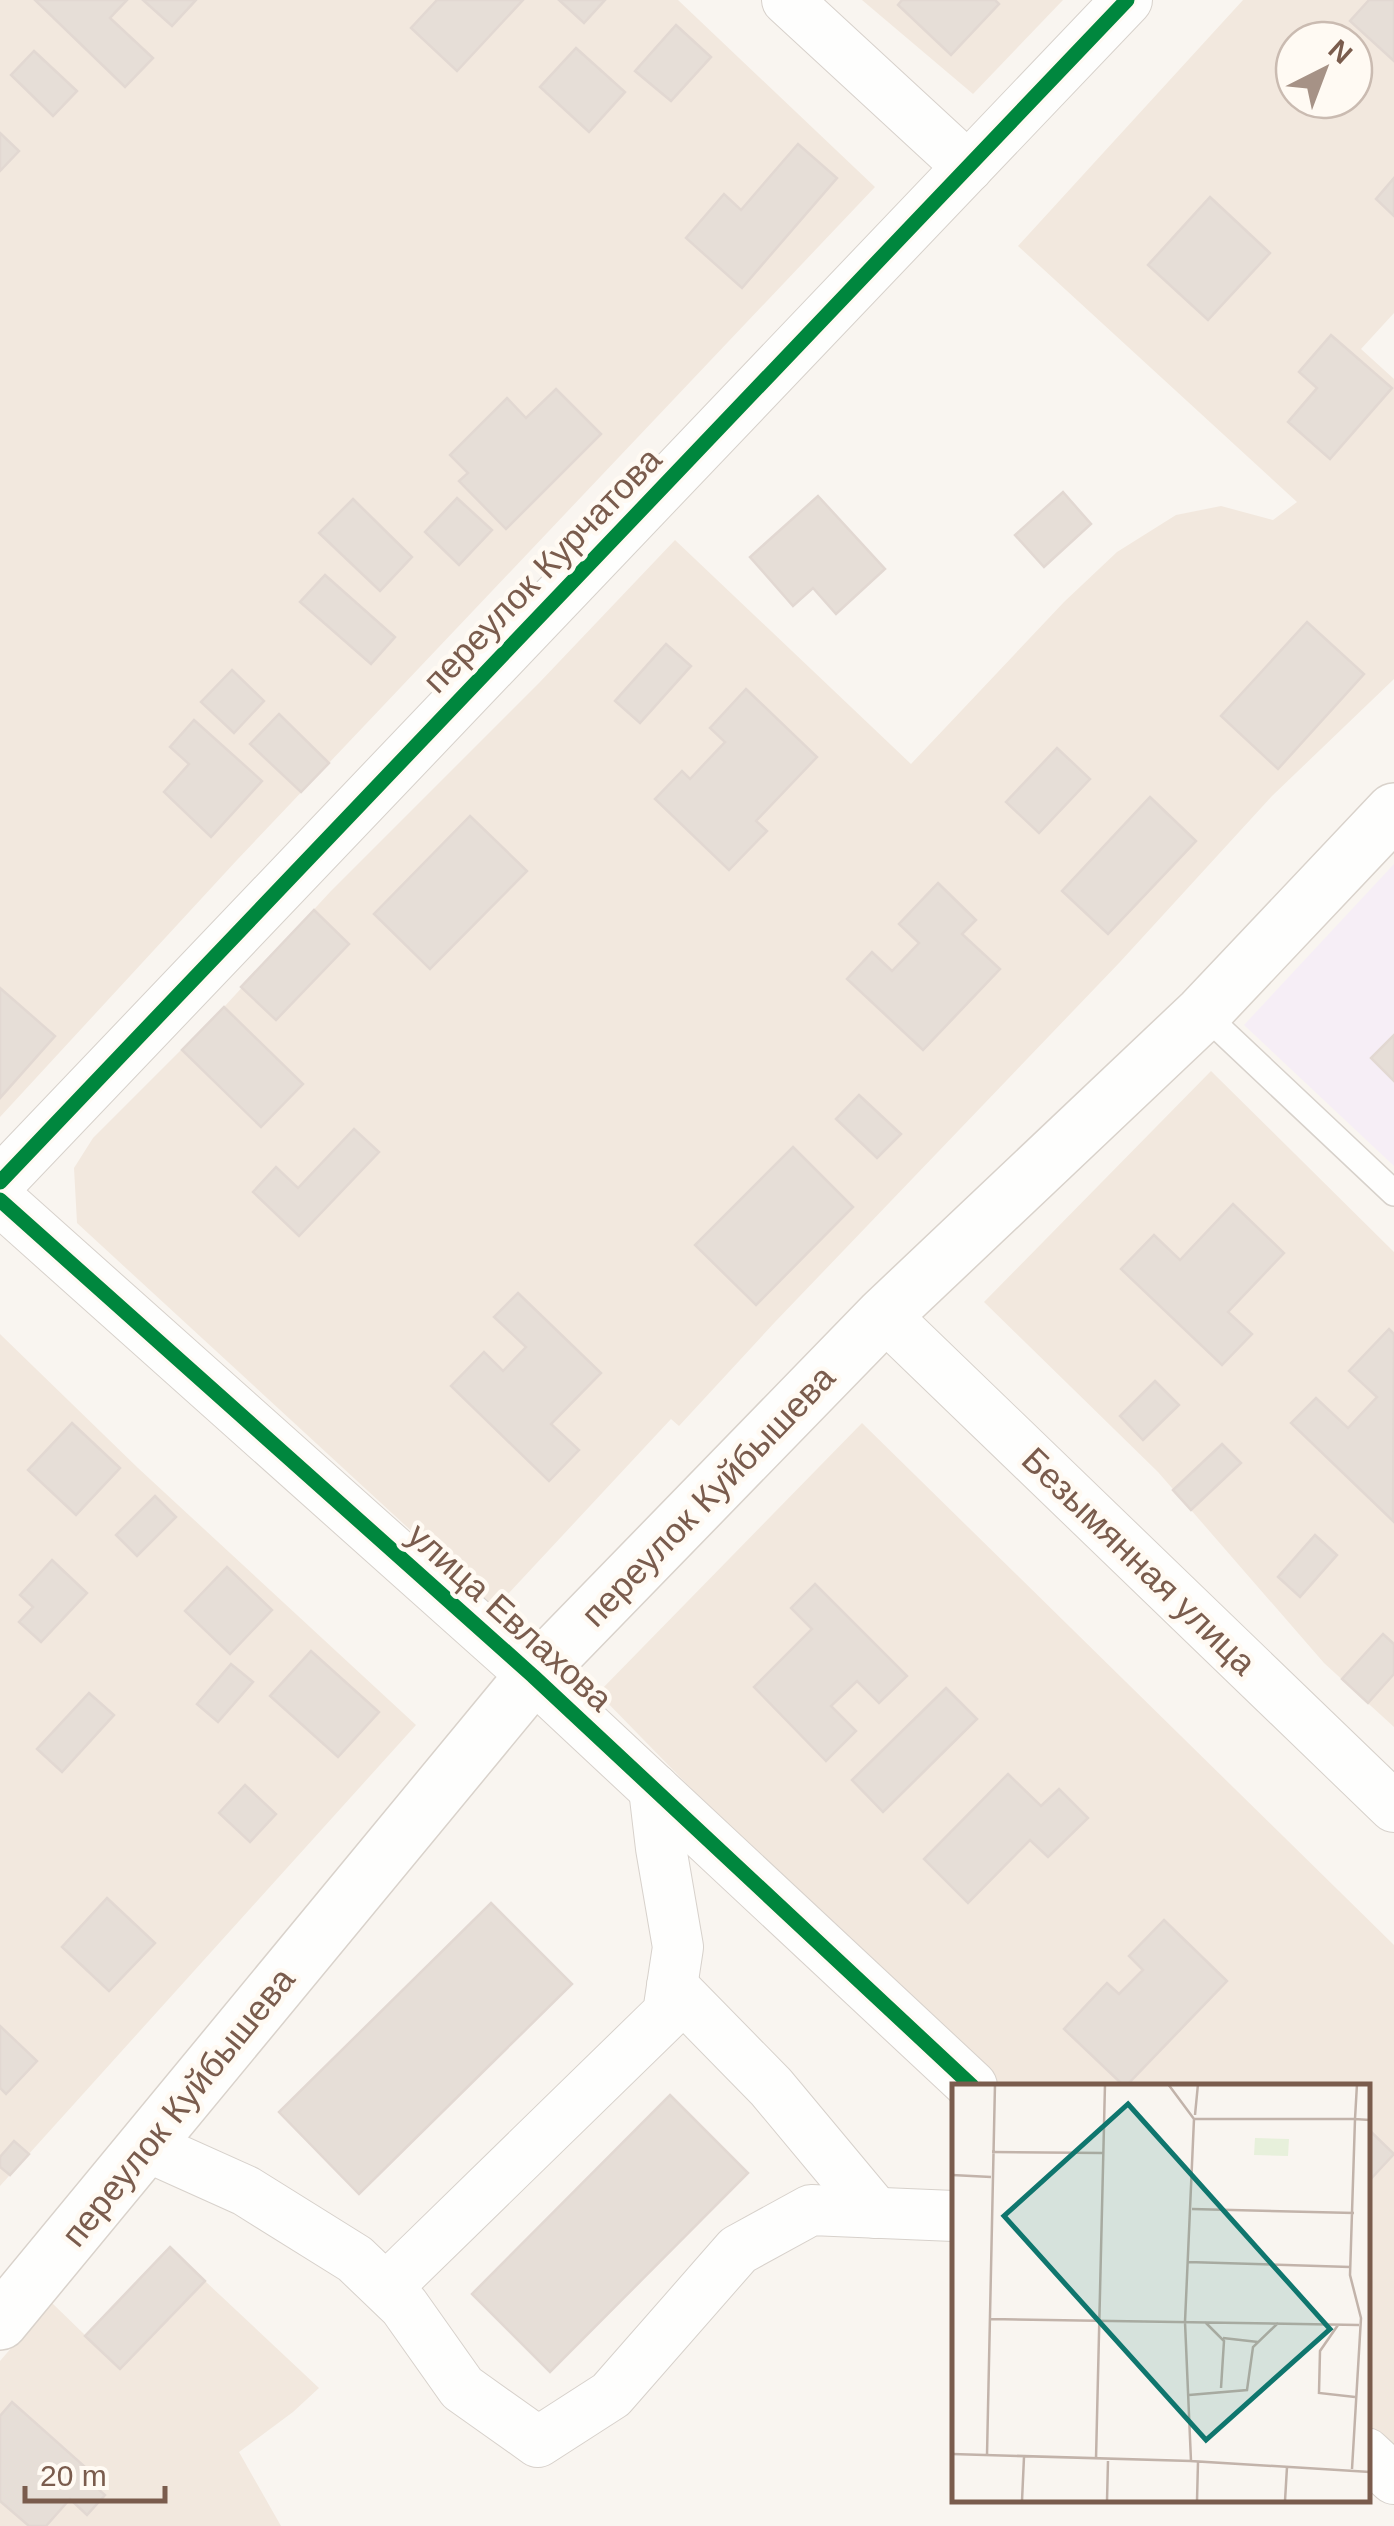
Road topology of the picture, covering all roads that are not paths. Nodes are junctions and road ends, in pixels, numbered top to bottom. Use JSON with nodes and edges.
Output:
{"nodes":[{"id":1,"x":786,"y":0,"type":"edge"},
{"id":2,"x":1127,"y":0,"type":"edge"},
{"id":3,"x":968,"y":166,"type":"junction"},
{"id":4,"x":1394,"y":811,"type":"edge"},
{"id":5,"x":1202,"y":1012,"type":"junction"},
{"id":6,"x":0,"y":1182,"type":"edge"},
{"id":7,"x":1394,"y":1194,"type":"edge"},
{"id":8,"x":0,"y":1200,"type":"edge"},
{"id":9,"x":884,"y":1315,"type":"junction"},
{"id":10,"x":532,"y":1676,"type":"junction"},
{"id":11,"x":654,"y":1790,"type":"junction"},
{"id":12,"x":1394,"y":1807,"type":"edge"},
{"id":13,"x":672,"y":1986,"type":"junction"},
{"id":14,"x":970,"y":2084,"type":"edge"},
{"id":15,"x":146,"y":2146,"type":"junction"},
{"id":16,"x":876,"y":2214,"type":"junction"},
{"id":17,"x":952,"y":2216,"type":"edge"},
{"id":18,"x":386,"y":2288,"type":"junction"},
{"id":19,"x":0,"y":2322,"type":"edge"},
{"id":20,"x":1369,"y":2456,"type":"edge"},
{"id":21,"x":1394,"y":2479,"type":"edge"}],
"edges":[{"from":1,"to":3,"type":"street"},
{"from":2,"to":3,"type":"street","name":"переулок Курчатова"},
{"from":3,"to":6,"type":"street","name":"переулок Курчатова"},
{"from":4,"to":5,"type":"main road","name":"переулок Куйбышева"},
{"from":5,"to":7,"type":"lane"},
{"from":5,"to":9,"type":"main road","name":"переулок Куйбышева"},
{"from":8,"to":10,"type":"street","name":"улица Евлахова"},
{"from":9,"to":10,"type":"main road","name":"переулок Куйбышева"},
{"from":9,"to":12,"type":"street","name":"Безымянная улица"},
{"from":10,"to":11,"type":"street","name":"улица Евлахова"},
{"from":10,"to":15,"type":"main road","name":"переулок Куйбышева"},
{"from":11,"to":13,"type":"street"},
{"from":11,"to":14,"type":"street","name":"улица Евлахова"},
{"from":13,"to":16,"type":"street"},
{"from":13,"to":18,"type":"street"},
{"from":15,"to":18,"type":"street"},
{"from":15,"to":19,"type":"main road","name":"переулок Куйбышева"},
{"from":16,"to":17,"type":"street"},
{"from":16,"to":18,"type":"street"},
{"from":20,"to":21,"type":"street"}]}
